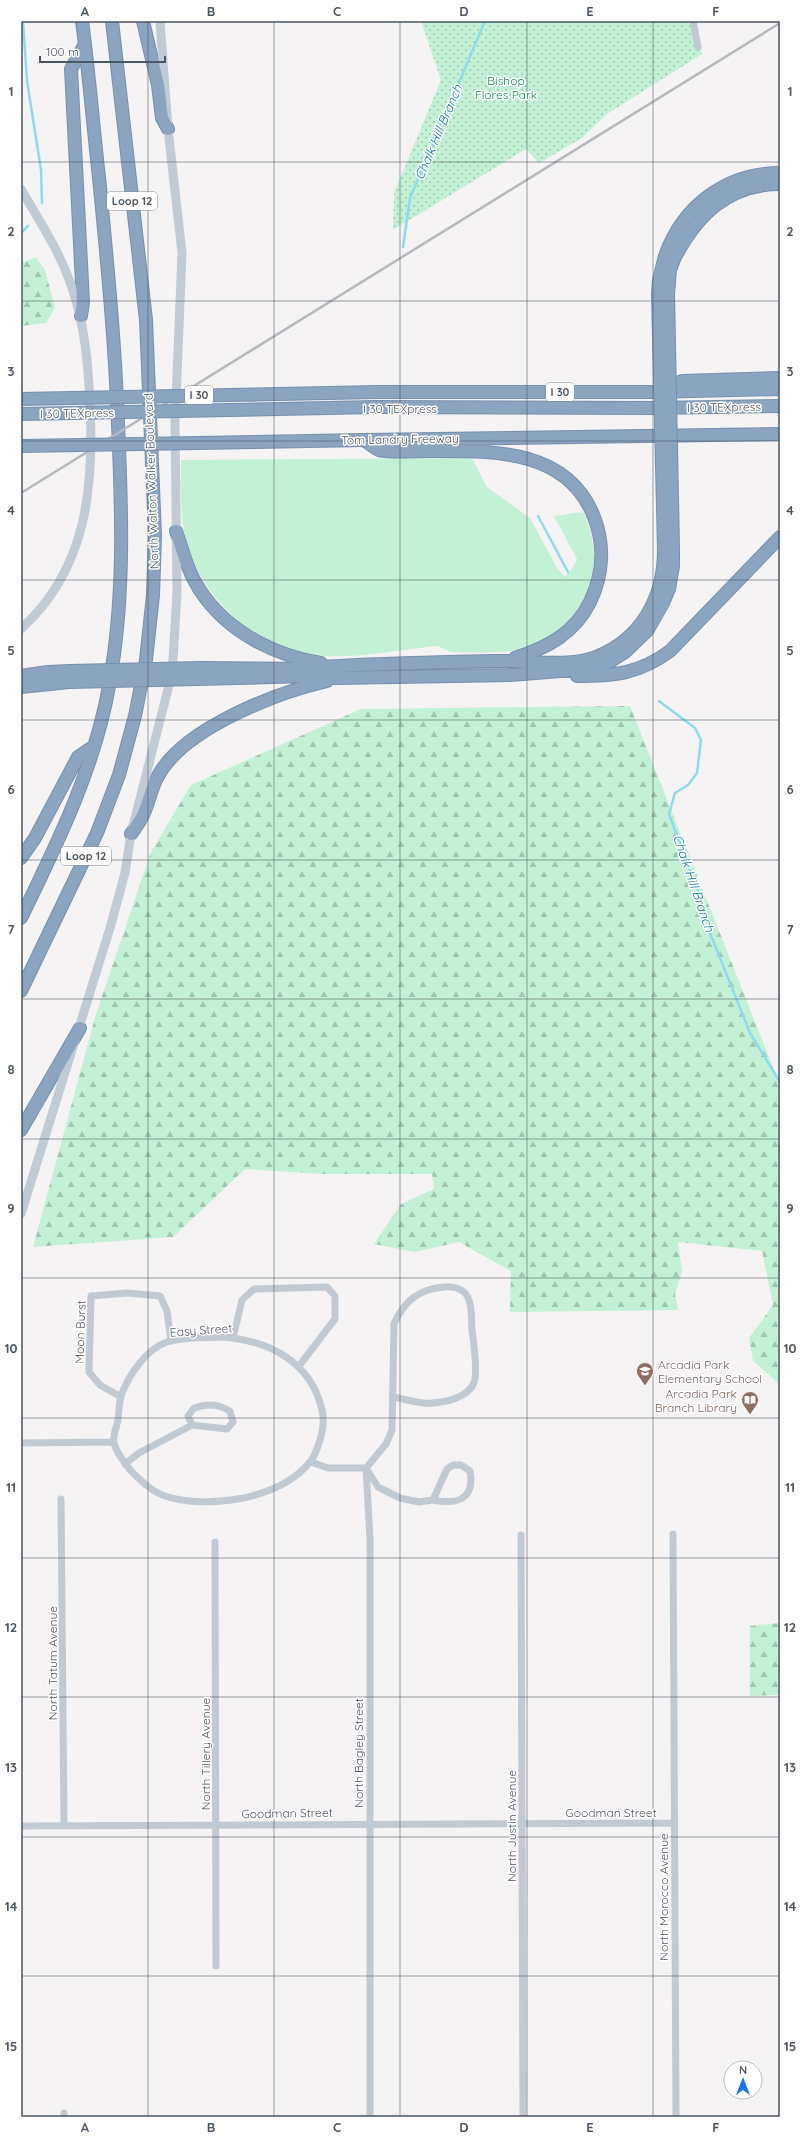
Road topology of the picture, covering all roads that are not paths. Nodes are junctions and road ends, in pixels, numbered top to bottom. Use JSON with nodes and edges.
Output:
{"nodes":[{"id":1,"x":82,"y":21,"type":"edge"},
{"id":2,"x":112,"y":21,"type":"edge"},
{"id":3,"x":143,"y":21,"type":"edge"},
{"id":4,"x":160,"y":21,"type":"edge"},
{"id":5,"x":693,"y":21,"type":"edge"},
{"id":6,"x":85,"y":44,"type":"junction"},
{"id":7,"x":698,"y":47,"type":"dead end"},
{"id":8,"x":168,"y":130,"type":"junction"},
{"id":9,"x":780,"y":174,"type":"edge"},
{"id":10,"x":780,"y":184,"type":"edge"},
{"id":11,"x":21,"y":189,"type":"edge"},
{"id":12,"x":669,"y":257,"type":"junction"},
{"id":13,"x":81,"y":316,"type":"junction"},
{"id":14,"x":780,"y":378,"type":"edge"},
{"id":15,"x":780,"y":389,"type":"edge"},
{"id":16,"x":651,"y":392,"type":"junction"},
{"id":17,"x":21,"y":398,"type":"edge"},
{"id":18,"x":780,"y":406,"type":"edge"},
{"id":19,"x":21,"y":414,"type":"edge"},
{"id":20,"x":780,"y":434,"type":"edge"},
{"id":21,"x":379,"y":445,"type":"junction"},
{"id":22,"x":21,"y":446,"type":"edge"},
{"id":23,"x":176,"y":532,"type":"junction"},
{"id":24,"x":780,"y":537,"type":"edge"},
{"id":25,"x":669,"y":549,"type":"junction"},
{"id":26,"x":21,"y":629,"type":"edge"},
{"id":27,"x":508,"y":660,"type":"junction"},
{"id":28,"x":338,"y":666,"type":"junction"},
{"id":29,"x":199,"y":673,"type":"junction"},
{"id":30,"x":510,"y":674,"type":"junction"},
{"id":31,"x":21,"y":676,"type":"edge"},
{"id":32,"x":69,"y":677,"type":"junction"},
{"id":33,"x":337,"y":678,"type":"junction"},
{"id":34,"x":21,"y":687,"type":"edge"},
{"id":35,"x":94,"y":746,"type":"junction"},
{"id":36,"x":131,"y":834,"type":"junction"},
{"id":37,"x":21,"y":858,"type":"edge"},
{"id":38,"x":21,"y":918,"type":"edge"},
{"id":39,"x":21,"y":990,"type":"edge"},
{"id":40,"x":80,"y":1028,"type":"junction"},
{"id":41,"x":21,"y":1130,"type":"edge"},
{"id":42,"x":21,"y":1214,"type":"edge"},
{"id":43,"x":233,"y":1338,"type":"junction"},
{"id":44,"x":171,"y":1341,"type":"junction"},
{"id":45,"x":299,"y":1366,"type":"junction"},
{"id":46,"x":120,"y":1397,"type":"junction"},
{"id":47,"x":394,"y":1397,"type":"junction"},
{"id":48,"x":192,"y":1425,"type":"junction"},
{"id":49,"x":113,"y":1442,"type":"junction"},
{"id":50,"x":21,"y":1443,"type":"edge"},
{"id":51,"x":311,"y":1462,"type":"junction"},
{"id":52,"x":125,"y":1464,"type":"junction"},
{"id":53,"x":366,"y":1468,"type":"junction"},
{"id":54,"x":61,"y":1499,"type":"dead end"},
{"id":55,"x":433,"y":1500,"type":"junction"},
{"id":56,"x":673,"y":1534,"type":"dead end"},
{"id":57,"x":521,"y":1535,"type":"dead end"},
{"id":58,"x":215,"y":1542,"type":"dead end"},
{"id":59,"x":369,"y":1823,"type":"junction"},
{"id":60,"x":522,"y":1823,"type":"junction"},
{"id":61,"x":674,"y":1823,"type":"junction"},
{"id":62,"x":216,"y":1825,"type":"junction"},
{"id":63,"x":21,"y":1826,"type":"edge"},
{"id":64,"x":64,"y":1826,"type":"junction"},
{"id":65,"x":216,"y":1966,"type":"dead end"},
{"id":66,"x":370,"y":2117,"type":"edge"},
{"id":67,"x":523,"y":2117,"type":"edge"},
{"id":68,"x":676,"y":2117,"type":"edge"}],
"edges":[{"from":1,"to":6,"type":"highway","number":"Loop 12"},
{"from":2,"to":39,"type":"highway","name":"North Walton Walker Boulevard","number":"Loop 12"},
{"from":3,"to":8,"type":"highway"},
{"from":4,"to":8,"type":"main road"},
{"from":5,"to":7,"type":"street"},
{"from":6,"to":13,"type":"highway"},
{"from":6,"to":35,"type":"highway","number":"Loop 12"},
{"from":8,"to":23,"type":"main road"},
{"from":9,"to":12,"type":"highway"},
{"from":10,"to":12,"type":"highway"},
{"from":11,"to":13,"type":"main road"},
{"from":12,"to":25,"type":"highway","bridge":true},
{"from":13,"to":26,"type":"main road"},
{"from":14,"to":16,"type":"highway"},
{"from":15,"to":16,"type":"highway","number":"I 30"},
{"from":16,"to":17,"type":"highway","number":"I 30","bridge":true},
{"from":18,"to":19,"type":"highway","name":"I 30 TEXpress","bridge":true},
{"from":20,"to":21,"type":"highway","name":"Tom Landry Freeway"},
{"from":21,"to":22,"type":"highway","name":"Tom Landry Freeway","bridge":true},
{"from":21,"to":27,"type":"highway"},
{"from":23,"to":28,"type":"highway"},
{"from":23,"to":36,"type":"main road"},
{"from":24,"to":30,"type":"highway"},
{"from":25,"to":27,"type":"highway"},
{"from":25,"to":30,"type":"highway"},
{"from":27,"to":28,"type":"highway"},
{"from":28,"to":29,"type":"highway"},
{"from":29,"to":32,"type":"highway","bridge":true},
{"from":29,"to":33,"type":"highway"},
{"from":30,"to":33,"type":"highway"},
{"from":31,"to":32,"type":"highway"},
{"from":32,"to":34,"type":"highway"},
{"from":33,"to":36,"type":"highway"},
{"from":35,"to":37,"type":"highway"},
{"from":35,"to":38,"type":"highway","number":"Loop 12"},
{"from":36,"to":40,"type":"main road"},
{"from":40,"to":41,"type":"highway"},
{"from":40,"to":42,"type":"main road"},
{"from":43,"to":44,"type":"street","name":"Easy Street"},
{"from":43,"to":45,"type":"street","name":"Easy Street"},
{"from":43,"to":45,"type":"street"},
{"from":44,"to":46,"type":"street","name":"Easy Street"},
{"from":44,"to":46,"type":"street","name":"Moon Burst"},
{"from":45,"to":51,"type":"street","name":"Easy Street"},
{"from":46,"to":49,"type":"street","name":"Easy Street"},
{"from":47,"to":47,"type":"street"},
{"from":47,"to":53,"type":"street"},
{"from":48,"to":48,"type":"street"},
{"from":48,"to":52,"type":"street"},
{"from":49,"to":50,"type":"street"},
{"from":49,"to":52,"type":"street","name":"Easy Street"},
{"from":51,"to":52,"type":"street","name":"Easy Street"},
{"from":51,"to":53,"type":"street"},
{"from":53,"to":55,"type":"street"},
{"from":53,"to":59,"type":"street","name":"North Bagley Street"},
{"from":54,"to":64,"type":"street","name":"North Tatum Avenue"},
{"from":55,"to":55,"type":"street"},
{"from":56,"to":61,"type":"street","name":"North Morocco Avenue"},
{"from":57,"to":60,"type":"street","name":"North Justin Avenue"},
{"from":58,"to":62,"type":"street","name":"North Tillery Avenue"},
{"from":59,"to":60,"type":"street","name":"Goodman Street"},
{"from":59,"to":62,"type":"street","name":"Goodman Street"},
{"from":59,"to":66,"type":"street","name":"North Bagley Street"},
{"from":60,"to":61,"type":"street","name":"Goodman Street"},
{"from":60,"to":67,"type":"street","name":"North Justin Avenue"},
{"from":61,"to":68,"type":"street","name":"North Morocco Avenue"},
{"from":62,"to":64,"type":"street","name":"Goodman Street"},
{"from":62,"to":65,"type":"street","name":"North Tillery Avenue"},
{"from":63,"to":64,"type":"street","name":"Goodman Street"}]}
